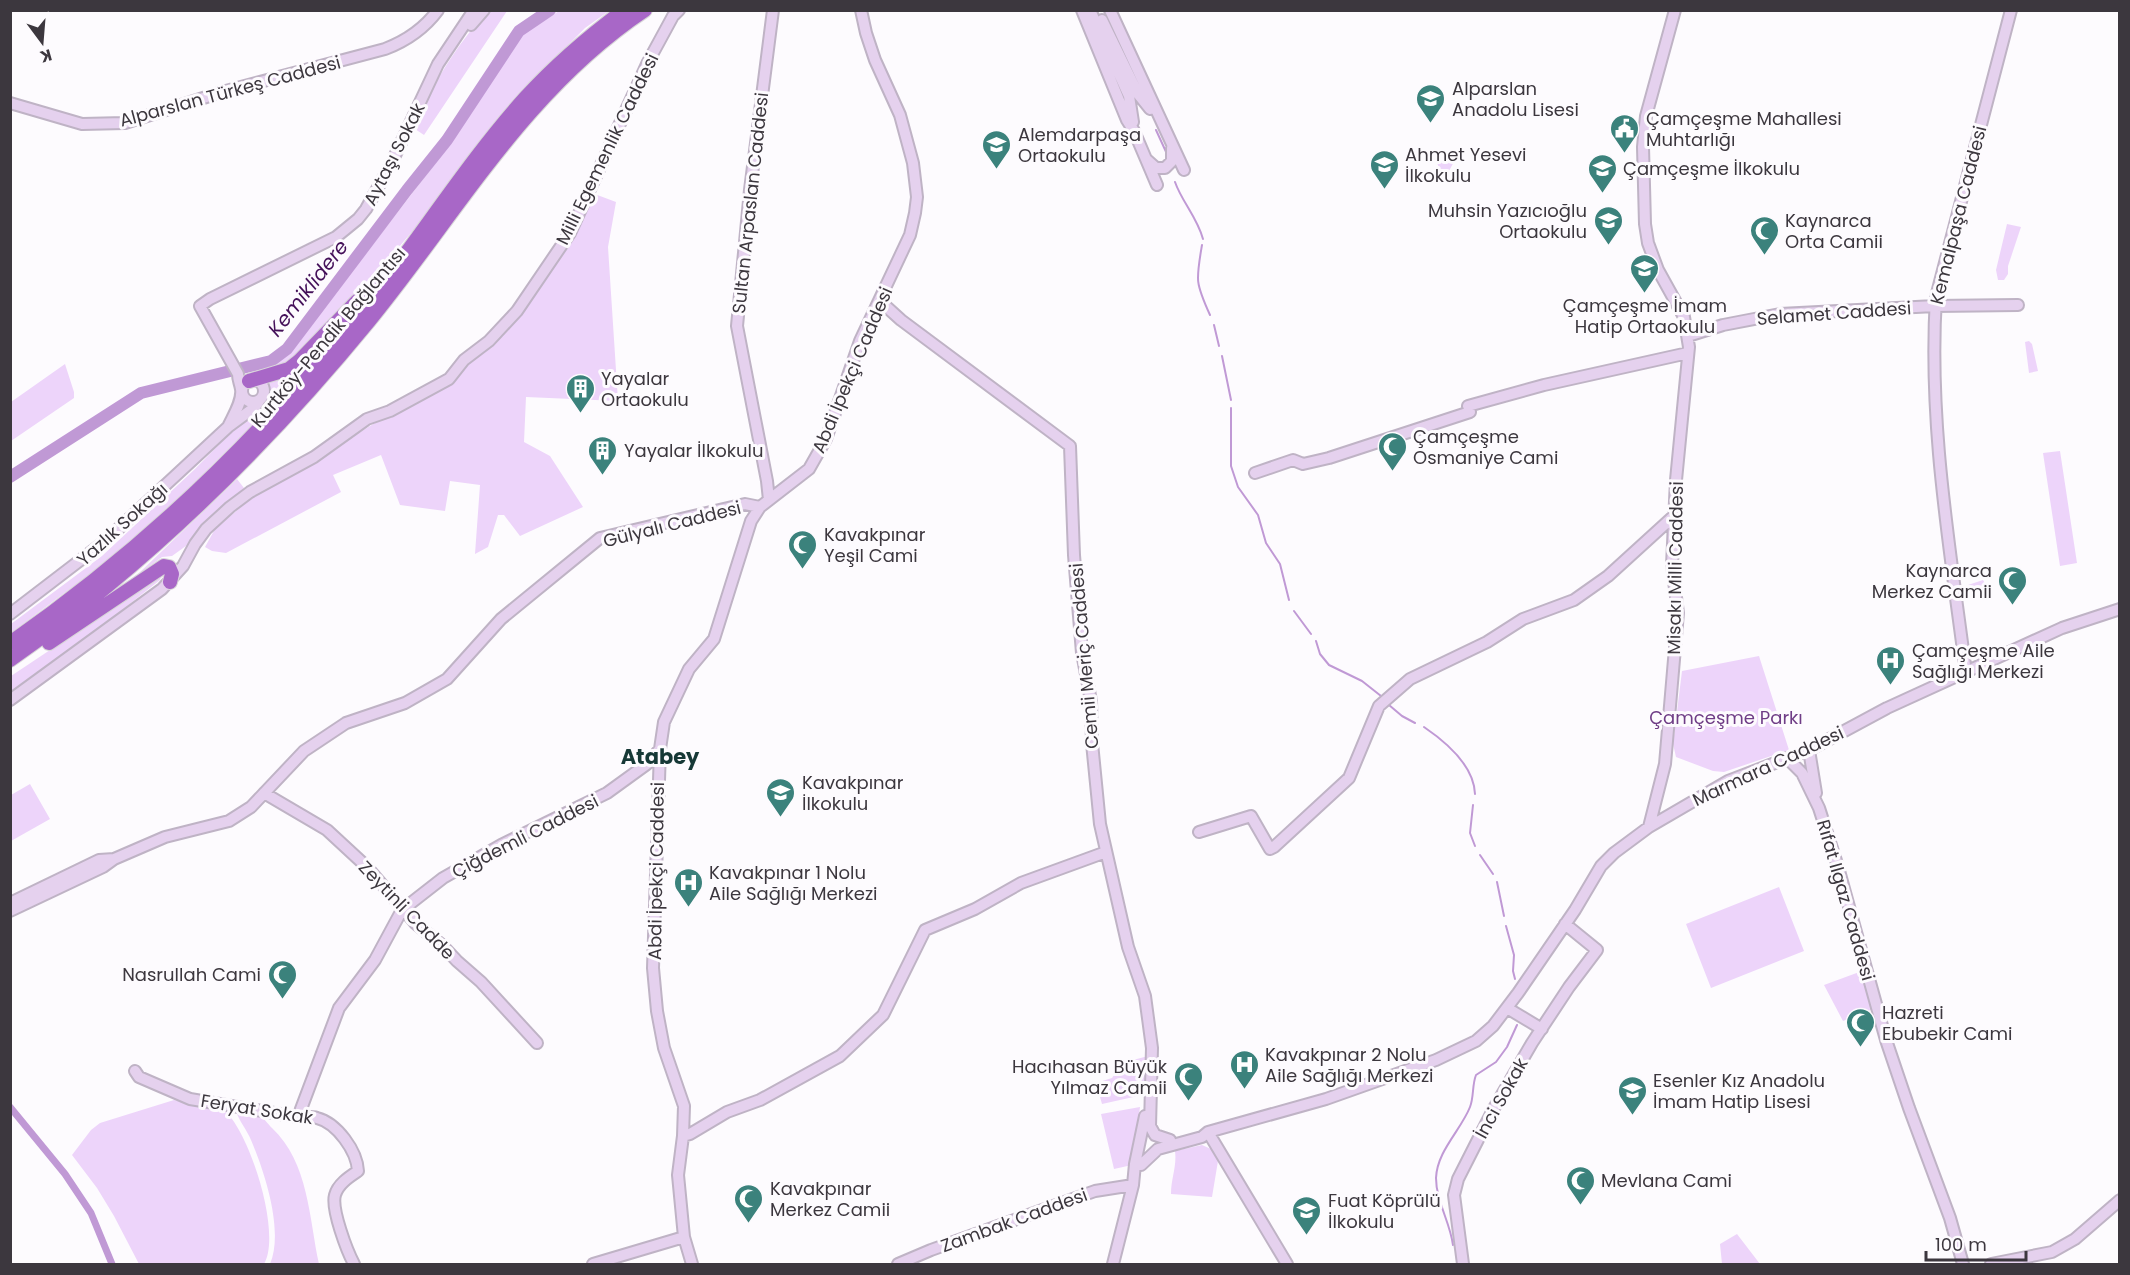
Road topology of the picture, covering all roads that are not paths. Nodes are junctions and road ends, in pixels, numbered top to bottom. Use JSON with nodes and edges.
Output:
{"nodes":[{"id":1,"x":438,"y":10,"type":"edge"},
{"id":2,"x":444,"y":10,"type":"edge"},
{"id":3,"x":474,"y":10,"type":"edge"},
{"id":4,"x":484,"y":10,"type":"edge"},
{"id":5,"x":615,"y":10,"type":"edge"},
{"id":6,"x":624,"y":10,"type":"edge"},
{"id":7,"x":645,"y":10,"type":"edge"},
{"id":8,"x":679,"y":10,"type":"edge"},
{"id":9,"x":773,"y":10,"type":"edge"},
{"id":10,"x":861,"y":10,"type":"edge"},
{"id":11,"x":1082,"y":10,"type":"edge"},
{"id":12,"x":1090,"y":10,"type":"edge"},
{"id":13,"x":1098,"y":10,"type":"edge"},
{"id":14,"x":1110,"y":10,"type":"edge"},
{"id":15,"x":1674,"y":10,"type":"edge"},
{"id":16,"x":2011,"y":10,"type":"edge"},
{"id":17,"x":426,"y":24,"type":"junction"},
{"id":18,"x":583,"y":43,"type":"junction"},
{"id":19,"x":444,"y":54,"type":"junction"},
{"id":20,"x":10,"y":103,"type":"edge"},
{"id":21,"x":1160,"y":121,"type":"junction"},
{"id":22,"x":1134,"y":131,"type":"junction"},
{"id":23,"x":1172,"y":146,"type":"junction"},
{"id":24,"x":1146,"y":160,"type":"junction"},
{"id":25,"x":1184,"y":170,"type":"dead end"},
{"id":26,"x":1157,"y":185,"type":"dead end"},
{"id":27,"x":402,"y":258,"type":"junction"},
{"id":28,"x":880,"y":301,"type":"junction"},
{"id":29,"x":2018,"y":305,"type":"dead end"},
{"id":30,"x":1935,"y":306,"type":"junction"},
{"id":31,"x":1688,"y":336,"type":"junction"},
{"id":32,"x":1688,"y":353,"type":"junction"},
{"id":33,"x":243,"y":382,"type":"junction"},
{"id":34,"x":259,"y":401,"type":"junction"},
{"id":35,"x":228,"y":427,"type":"junction"},
{"id":36,"x":1256,"y":473,"type":"dead end"},
{"id":37,"x":765,"y":504,"type":"junction"},
{"id":38,"x":1675,"y":515,"type":"junction"},
{"id":39,"x":186,"y":566,"type":"junction"},
{"id":40,"x":170,"y":582,"type":"junction"},
{"id":41,"x":2120,"y":609,"type":"edge"},
{"id":42,"x":10,"y":614,"type":"edge"},
{"id":43,"x":10,"y":643,"type":"edge"},
{"id":44,"x":10,"y":660,"type":"edge"},
{"id":45,"x":10,"y":669,"type":"edge"},
{"id":46,"x":56,"y":669,"type":"junction"},
{"id":47,"x":1966,"y":673,"type":"junction"},
{"id":48,"x":10,"y":702,"type":"edge"},
{"id":49,"x":660,"y":749,"type":"junction"},
{"id":50,"x":1809,"y":750,"type":"junction"},
{"id":51,"x":1787,"y":758,"type":"junction"},
{"id":52,"x":264,"y":793,"type":"junction"},
{"id":53,"x":1819,"y":808,"type":"junction"},
{"id":54,"x":1649,"y":827,"type":"junction"},
{"id":55,"x":1199,"y":832,"type":"dead end"},
{"id":56,"x":1106,"y":852,"type":"junction"},
{"id":57,"x":114,"y":859,"type":"junction"},
{"id":58,"x":10,"y":903,"type":"edge"},
{"id":59,"x":402,"y":910,"type":"junction"},
{"id":60,"x":10,"y":911,"type":"edge"},
{"id":61,"x":1565,"y":924,"type":"junction"},
{"id":62,"x":1507,"y":1008,"type":"junction"},
{"id":63,"x":1542,"y":1029,"type":"junction"},
{"id":64,"x":537,"y":1043,"type":"dead end"},
{"id":65,"x":135,"y":1071,"type":"dead end"},
{"id":66,"x":1149,"y":1099,"type":"junction"},
{"id":67,"x":1150,"y":1115,"type":"junction"},
{"id":68,"x":298,"y":1117,"type":"junction"},
{"id":69,"x":1143,"y":1127,"type":"junction"},
{"id":70,"x":1208,"y":1132,"type":"junction"},
{"id":71,"x":683,"y":1136,"type":"junction"},
{"id":72,"x":1170,"y":1140,"type":"junction"},
{"id":73,"x":1149,"y":1147,"type":"junction"},
{"id":74,"x":1139,"y":1161,"type":"junction"},
{"id":75,"x":1133,"y":1185,"type":"junction"},
{"id":76,"x":2120,"y":1200,"type":"edge"},
{"id":77,"x":684,"y":1237,"type":"junction"},
{"id":78,"x":354,"y":1264,"type":"edge"},
{"id":79,"x":593,"y":1264,"type":"edge"},
{"id":80,"x":692,"y":1264,"type":"edge"},
{"id":81,"x":898,"y":1264,"type":"edge"},
{"id":82,"x":1113,"y":1264,"type":"edge"},
{"id":83,"x":1287,"y":1264,"type":"edge"},
{"id":84,"x":1463,"y":1264,"type":"edge"},
{"id":85,"x":1963,"y":1264,"type":"edge"},
{"id":86,"x":1991,"y":1264,"type":"edge"}],
"edges":[{"from":1,"to":17,"type":"street","name":"Alparslan Türkeş Caddesi"},
{"from":2,"to":17,"type":"street"},
{"from":3,"to":19,"type":"street"},
{"from":4,"to":19,"type":"street"},
{"from":5,"to":18,"type":"highway"},
{"from":6,"to":18,"type":"highway","name":"Kurtköy-Pendik Bağlantısı"},
{"from":7,"to":44,"type":"highway","name":"Kurtköy-Pendik Bağlantısı"},
{"from":8,"to":39,"type":"street","name":"Milli Egemenlik Caddesi"},
{"from":9,"to":37,"type":"street","name":"Sultan Arpaslan Caddesi"},
{"from":10,"to":28,"type":"street","name":"Abdi İpekçi Caddesi"},
{"from":11,"to":22,"type":"street"},
{"from":12,"to":22,"type":"street"},
{"from":13,"to":21,"type":"street"},
{"from":14,"to":21,"type":"street"},
{"from":15,"to":31,"type":"street","name":"Misakı Milli Caddesi"},
{"from":16,"to":30,"type":"street","name":"Kemalpaşa Caddesi"},
{"from":17,"to":20,"type":"street","name":"Alparslan Türkeş Caddesi"},
{"from":18,"to":27,"type":"highway","name":"Kurtköy-Pendik Bağlantısı"},
{"from":19,"to":33,"type":"street","name":"Aytaşı Sokak"},
{"from":21,"to":23,"type":"street"},
{"from":22,"to":24,"type":"street"},
{"from":23,"to":24,"type":"street"},
{"from":23,"to":25,"type":"street"},
{"from":24,"to":26,"type":"street"},
{"from":27,"to":33,"type":"highway"},
{"from":27,"to":43,"type":"highway","name":"Kurtköy-Pendik Bağlantısı"},
{"from":28,"to":37,"type":"street","name":"Abdi İpekçi Caddesi"},
{"from":28,"to":56,"type":"street","name":"Cemii Meriç Caddesi"},
{"from":29,"to":30,"type":"street","name":"Selamet Caddesi"},
{"from":30,"to":31,"type":"street","name":"Selamet Caddesi"},
{"from":30,"to":47,"type":"street","name":"Kemalpaşa Caddesi"},
{"from":31,"to":32,"type":"street","name":"Misakı Milli Caddesi"},
{"from":32,"to":36,"type":"street"},
{"from":32,"to":38,"type":"street","name":"Misakı Milli Caddesi"},
{"from":33,"to":34,"type":"street"},
{"from":33,"to":34,"type":"street"},
{"from":33,"to":35,"type":"street","name":"Yazlık Sokağı"},
{"from":34,"to":35,"type":"street","name":"Yazlık Sokağı"},
{"from":35,"to":42,"type":"street","name":"Yazlık Sokağı"},
{"from":37,"to":49,"type":"street","name":"Abdi İpekçi Caddesi"},
{"from":37,"to":52,"type":"street","name":"Gülyalı Caddesi"},
{"from":38,"to":54,"type":"street","name":"Misakı Milli Caddesi"},
{"from":38,"to":55,"type":"street"},
{"from":39,"to":40,"type":"street","name":"Milli Egemenlik Caddesi"},
{"from":39,"to":46,"type":"street","name":"Milli Egemenlik Caddesi"},
{"from":40,"to":45,"type":"highway"},
{"from":40,"to":46,"type":"street","name":"Milli Egemenlik Caddesi"},
{"from":41,"to":47,"type":"street","name":"Marmara Caddesi"},
{"from":46,"to":48,"type":"street","name":"Milli Egemenlik Caddesi"},
{"from":47,"to":50,"type":"street","name":"Marmara Caddesi"},
{"from":49,"to":59,"type":"street","name":"Çiğdemli Caddesi"},
{"from":49,"to":71,"type":"street","name":"Abdi İpekçi Caddesi"},
{"from":50,"to":51,"type":"street","name":"Marmara Caddesi"},
{"from":50,"to":53,"type":"street","name":"Rıfat Ilgaz Caddesi"},
{"from":51,"to":53,"type":"street","name":"Rıfat Ilgaz Caddesi"},
{"from":51,"to":54,"type":"street","name":"Marmara Caddesi"},
{"from":52,"to":57,"type":"street","name":"Gülyalı Caddesi"},
{"from":52,"to":59,"type":"street","name":"Zeytinli Cadde"},
{"from":53,"to":85,"type":"street","name":"Rıfat Ilgaz Caddesi"},
{"from":54,"to":61,"type":"street"},
{"from":56,"to":66,"type":"street","name":"Cemii Meriç Caddesi"},
{"from":56,"to":71,"type":"street"},
{"from":57,"to":58,"type":"street"},
{"from":57,"to":60,"type":"street"},
{"from":59,"to":64,"type":"street","name":"Zeytinli Cadde"},
{"from":59,"to":68,"type":"street","name":"Çiğdemli Caddesi"},
{"from":61,"to":62,"type":"street"},
{"from":61,"to":63,"type":"street","name":"İnci Sokak"},
{"from":62,"to":63,"type":"street"},
{"from":62,"to":70,"type":"street"},
{"from":63,"to":84,"type":"street","name":"İnci Sokak"},
{"from":65,"to":68,"type":"street","name":"Feryat Sokak"},
{"from":66,"to":67,"type":"street"},
{"from":66,"to":69,"type":"street"},
{"from":67,"to":72,"type":"street"},
{"from":67,"to":73,"type":"street"},
{"from":68,"to":78,"type":"street","name":"Feryat Sokak"},
{"from":69,"to":73,"type":"street"},
{"from":69,"to":74,"type":"street"},
{"from":70,"to":72,"type":"street"},
{"from":70,"to":73,"type":"street"},
{"from":70,"to":83,"type":"street"},
{"from":71,"to":77,"type":"street","name":"Abdi İpekçi Caddesi"},
{"from":72,"to":73,"type":"street"},
{"from":73,"to":74,"type":"street"},
{"from":74,"to":75,"type":"street"},
{"from":75,"to":81,"type":"street","name":"Zambak Caddesi"},
{"from":75,"to":82,"type":"street"},
{"from":76,"to":86,"type":"street"},
{"from":77,"to":79,"type":"street"},
{"from":77,"to":80,"type":"street","name":"Abdi İpekçi Caddesi"}]}
